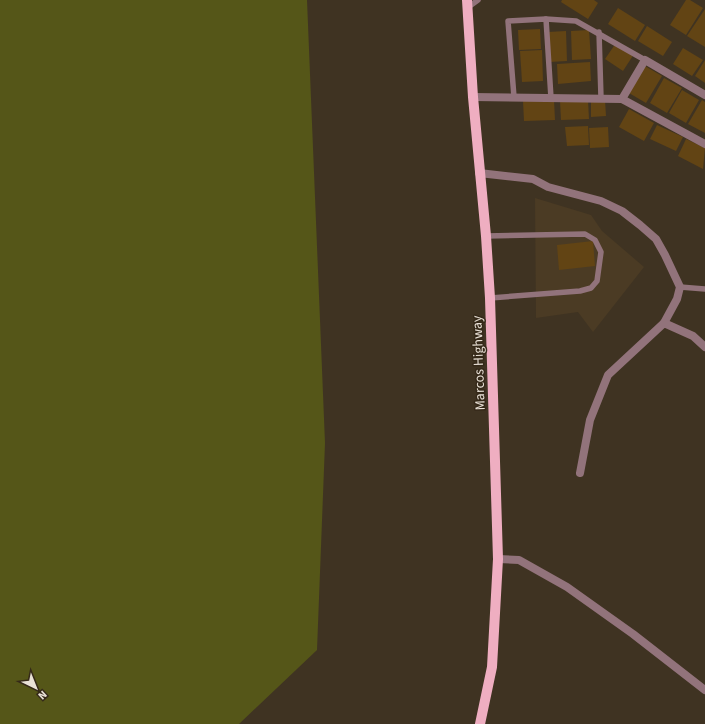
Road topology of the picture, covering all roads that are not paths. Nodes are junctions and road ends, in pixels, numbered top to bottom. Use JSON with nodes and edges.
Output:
{"nodes":[{"id":1,"x":478,"y":0,"type":"edge"},
{"id":2,"x":467,"y":4,"type":"edge"},
{"id":3,"x":546,"y":19,"type":"junction"},
{"id":4,"x":599,"y":32,"type":"junction"},
{"id":5,"x":645,"y":60,"type":"junction"},
{"id":6,"x":705,"y":95,"type":"edge"},
{"id":7,"x":472,"y":97,"type":"junction"},
{"id":8,"x":514,"y":97,"type":"junction"},
{"id":9,"x":551,"y":98,"type":"junction"},
{"id":10,"x":601,"y":98,"type":"junction"},
{"id":11,"x":622,"y":99,"type":"junction"},
{"id":12,"x":705,"y":144,"type":"edge"},
{"id":13,"x":479,"y":173,"type":"junction"},
{"id":14,"x":486,"y":236,"type":"junction"},
{"id":15,"x":680,"y":287,"type":"junction"},
{"id":16,"x":705,"y":289,"type":"edge"},
{"id":17,"x":490,"y":298,"type":"junction"},
{"id":18,"x":664,"y":323,"type":"junction"},
{"id":19,"x":705,"y":347,"type":"edge"},
{"id":20,"x":580,"y":473,"type":"dead end"},
{"id":21,"x":498,"y":559,"type":"junction"},
{"id":22,"x":705,"y":690,"type":"edge"},
{"id":23,"x":480,"y":724,"type":"edge"}],
"edges":[{"from":1,"to":2,"type":"lane"},
{"from":2,"to":7,"type":"main road","name":"Marcos Highway"},
{"from":3,"to":4,"type":"lane"},
{"from":3,"to":8,"type":"lane"},
{"from":3,"to":9,"type":"lane"},
{"from":4,"to":5,"type":"lane"},
{"from":4,"to":10,"type":"lane"},
{"from":5,"to":6,"type":"street"},
{"from":5,"to":11,"type":"street"},
{"from":7,"to":8,"type":"street"},
{"from":7,"to":13,"type":"main road","name":"Marcos Highway"},
{"from":8,"to":9,"type":"street"},
{"from":9,"to":10,"type":"street"},
{"from":10,"to":11,"type":"street"},
{"from":11,"to":12,"type":"street"},
{"from":13,"to":14,"type":"main road","name":"Marcos Highway"},
{"from":13,"to":15,"type":"street"},
{"from":14,"to":17,"type":"main road","name":"Marcos Highway"},
{"from":14,"to":17,"type":"lane"},
{"from":15,"to":16,"type":"lane"},
{"from":15,"to":18,"type":"street"},
{"from":17,"to":21,"type":"main road","name":"Marcos Highway"},
{"from":18,"to":19,"type":"street"},
{"from":18,"to":20,"type":"street"},
{"from":21,"to":22,"type":"street"},
{"from":21,"to":23,"type":"main road","name":"Marcos Highway"}]}
